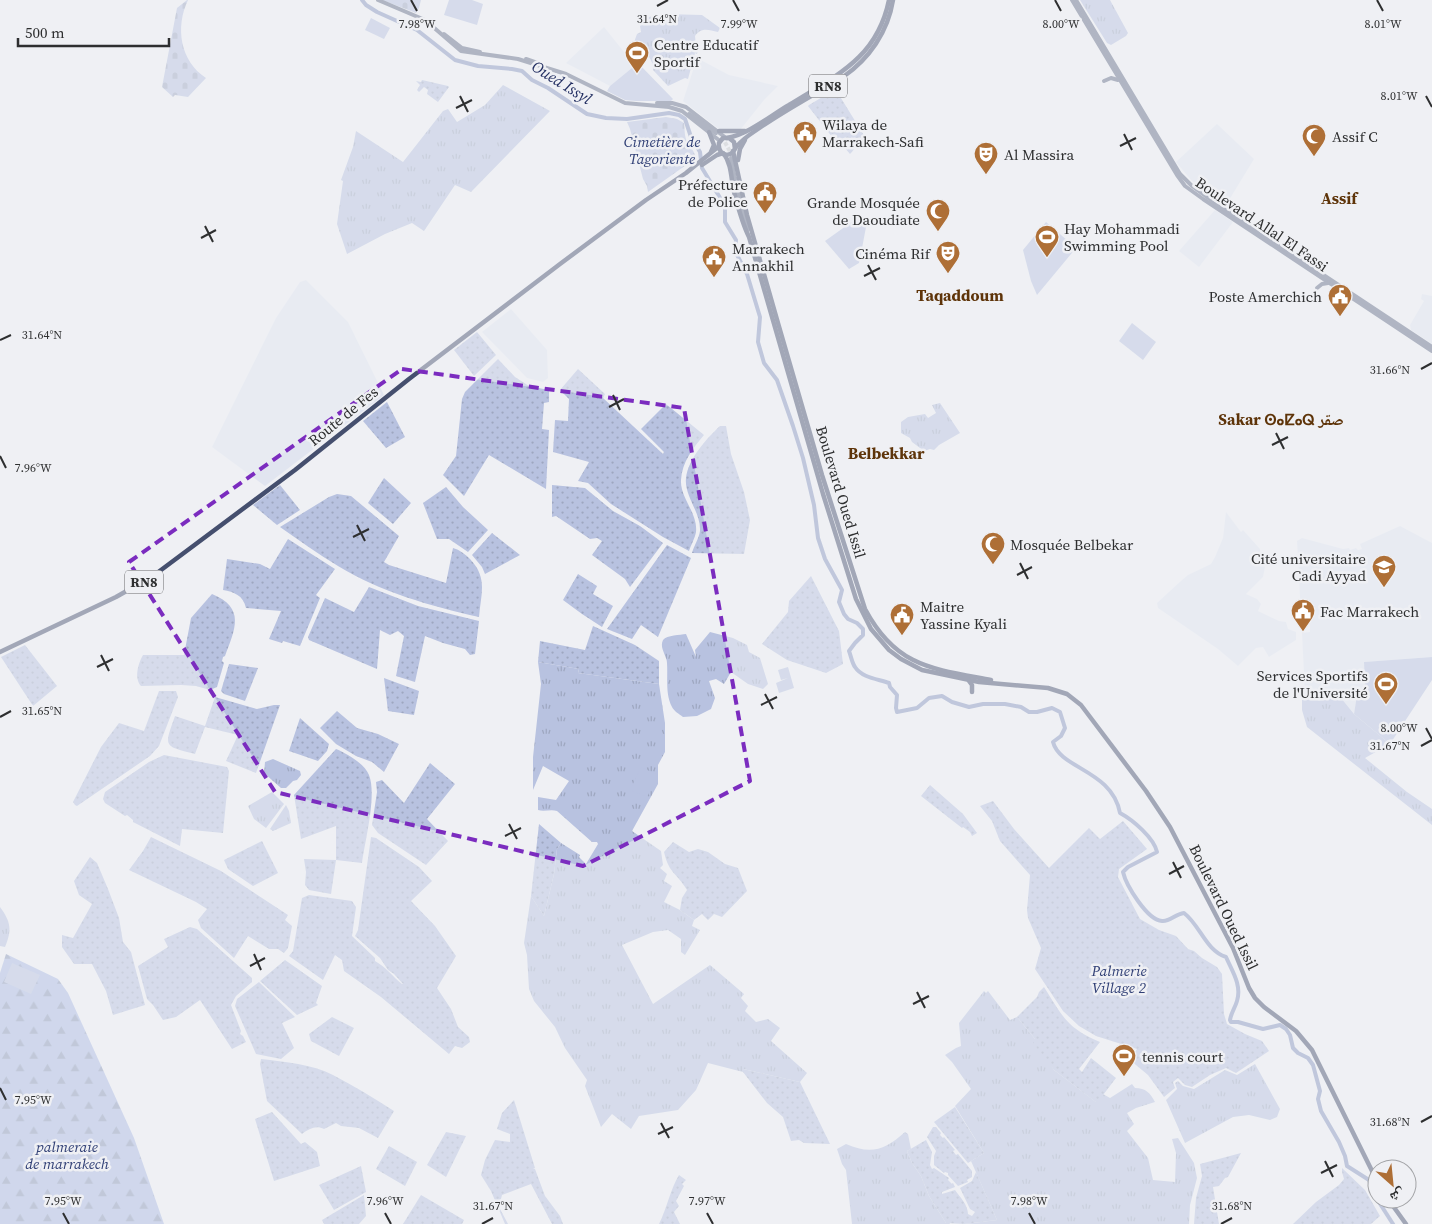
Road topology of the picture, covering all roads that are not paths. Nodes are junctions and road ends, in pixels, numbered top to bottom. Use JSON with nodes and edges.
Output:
{"nodes":[{"id":1,"x":378,"y":0,"type":"edge"},
{"id":2,"x":889,"y":0,"type":"edge"},
{"id":3,"x":893,"y":0,"type":"edge"},
{"id":4,"x":1072,"y":0,"type":"edge"},
{"id":5,"x":1076,"y":0,"type":"edge"},
{"id":6,"x":434,"y":27,"type":"junction"},
{"id":7,"x":1120,"y":80,"type":"junction"},
{"id":8,"x":1104,"y":81,"type":"dead end"},
{"id":9,"x":682,"y":111,"type":"junction"},
{"id":10,"x":746,"y":130,"type":"junction"},
{"id":11,"x":710,"y":132,"type":"junction"},
{"id":12,"x":717,"y":132,"type":"junction"},
{"id":13,"x":747,"y":136,"type":"junction"},
{"id":14,"x":727,"y":138,"type":"junction"},
{"id":15,"x":719,"y":144,"type":"junction"},
{"id":16,"x":734,"y":150,"type":"junction"},
{"id":17,"x":724,"y":154,"type":"junction"},
{"id":18,"x":711,"y":156,"type":"junction"},
{"id":19,"x":729,"y":166,"type":"junction"},
{"id":20,"x":738,"y":167,"type":"junction"},
{"id":21,"x":747,"y":215,"type":"junction"},
{"id":22,"x":749,"y":237,"type":"junction"},
{"id":23,"x":1329,"y":283,"type":"junction"},
{"id":24,"x":1317,"y":288,"type":"dead end"},
{"id":25,"x":1432,"y":347,"type":"edge"},
{"id":26,"x":1432,"y":351,"type":"edge"},
{"id":27,"x":0,"y":652,"type":"edge"},
{"id":28,"x":968,"y":680,"type":"junction"},
{"id":29,"x":1012,"y":684,"type":"junction"},
{"id":30,"x":972,"y":692,"type":"dead end"},
{"id":31,"x":1367,"y":1161,"type":"edge"},
{"id":32,"x":1395,"y":1209,"type":"edge"},
{"id":33,"x":1406,"y":1224,"type":"edge"}],
"edges":[{"from":1,"to":6,"type":"main road"},
{"from":2,"to":10,"type":"main road","number":"RN8"},
{"from":3,"to":13,"type":"main road","number":"RN8"},
{"from":4,"to":7,"type":"main road","name":"Boulevard Allal El Fassi"},
{"from":5,"to":25,"type":"main road","name":"Boulevard Allal El Fassi"},
{"from":6,"to":9,"type":"main road"},
{"from":6,"to":12,"type":"main road"},
{"from":7,"to":8,"type":"main road"},
{"from":7,"to":23,"type":"main road","name":"Boulevard Allal El Fassi"},
{"from":9,"to":11,"type":"main road"},
{"from":9,"to":12,"type":"main road"},
{"from":10,"to":12,"type":"main road"},
{"from":10,"to":14,"type":"main road","number":"RN8"},
{"from":11,"to":15,"type":"main road"},
{"from":11,"to":18,"type":"main road"},
{"from":12,"to":14,"type":"main road"},
{"from":13,"to":16,"type":"main road","number":"RN8"},
{"from":13,"to":20,"type":"main road"},
{"from":14,"to":15,"type":"main road","number":"RN8"},
{"from":14,"to":16,"type":"main road"},
{"from":15,"to":17,"type":"main road"},
{"from":15,"to":18,"type":"main road","name":"Route de Fes","number":"RN8"},
{"from":16,"to":17,"type":"main road","number":"RN8"},
{"from":16,"to":20,"type":"main road","name":"Boulevard Oued Issil"},
{"from":17,"to":18,"type":"main road","name":"Route de Fes","number":"RN8"},
{"from":17,"to":19,"type":"main road","name":"Boulevard Oued Issil"},
{"from":18,"to":19,"type":"main road"},
{"from":18,"to":27,"type":"main road","name":"Route de Fes","number":"RN8"},
{"from":19,"to":22,"type":"main road","name":"Boulevard Oued Issil"},
{"from":20,"to":21,"type":"main road","name":"Boulevard Oued Issil"},
{"from":21,"to":22,"type":"main road","name":"Boulevard Oued Issil"},
{"from":21,"to":29,"type":"main road","name":"Boulevard Oued Issil"},
{"from":22,"to":28,"type":"main road","name":"Boulevard Oued Issil"},
{"from":23,"to":24,"type":"main road"},
{"from":23,"to":26,"type":"main road","name":"Boulevard Allal El Fassi"},
{"from":28,"to":29,"type":"main road","name":"Boulevard Oued Issil"},
{"from":28,"to":30,"type":"main road"},
{"from":29,"to":31,"type":"main road","name":"Boulevard Oued Issil"},
{"from":32,"to":33,"type":"main road"}]}
